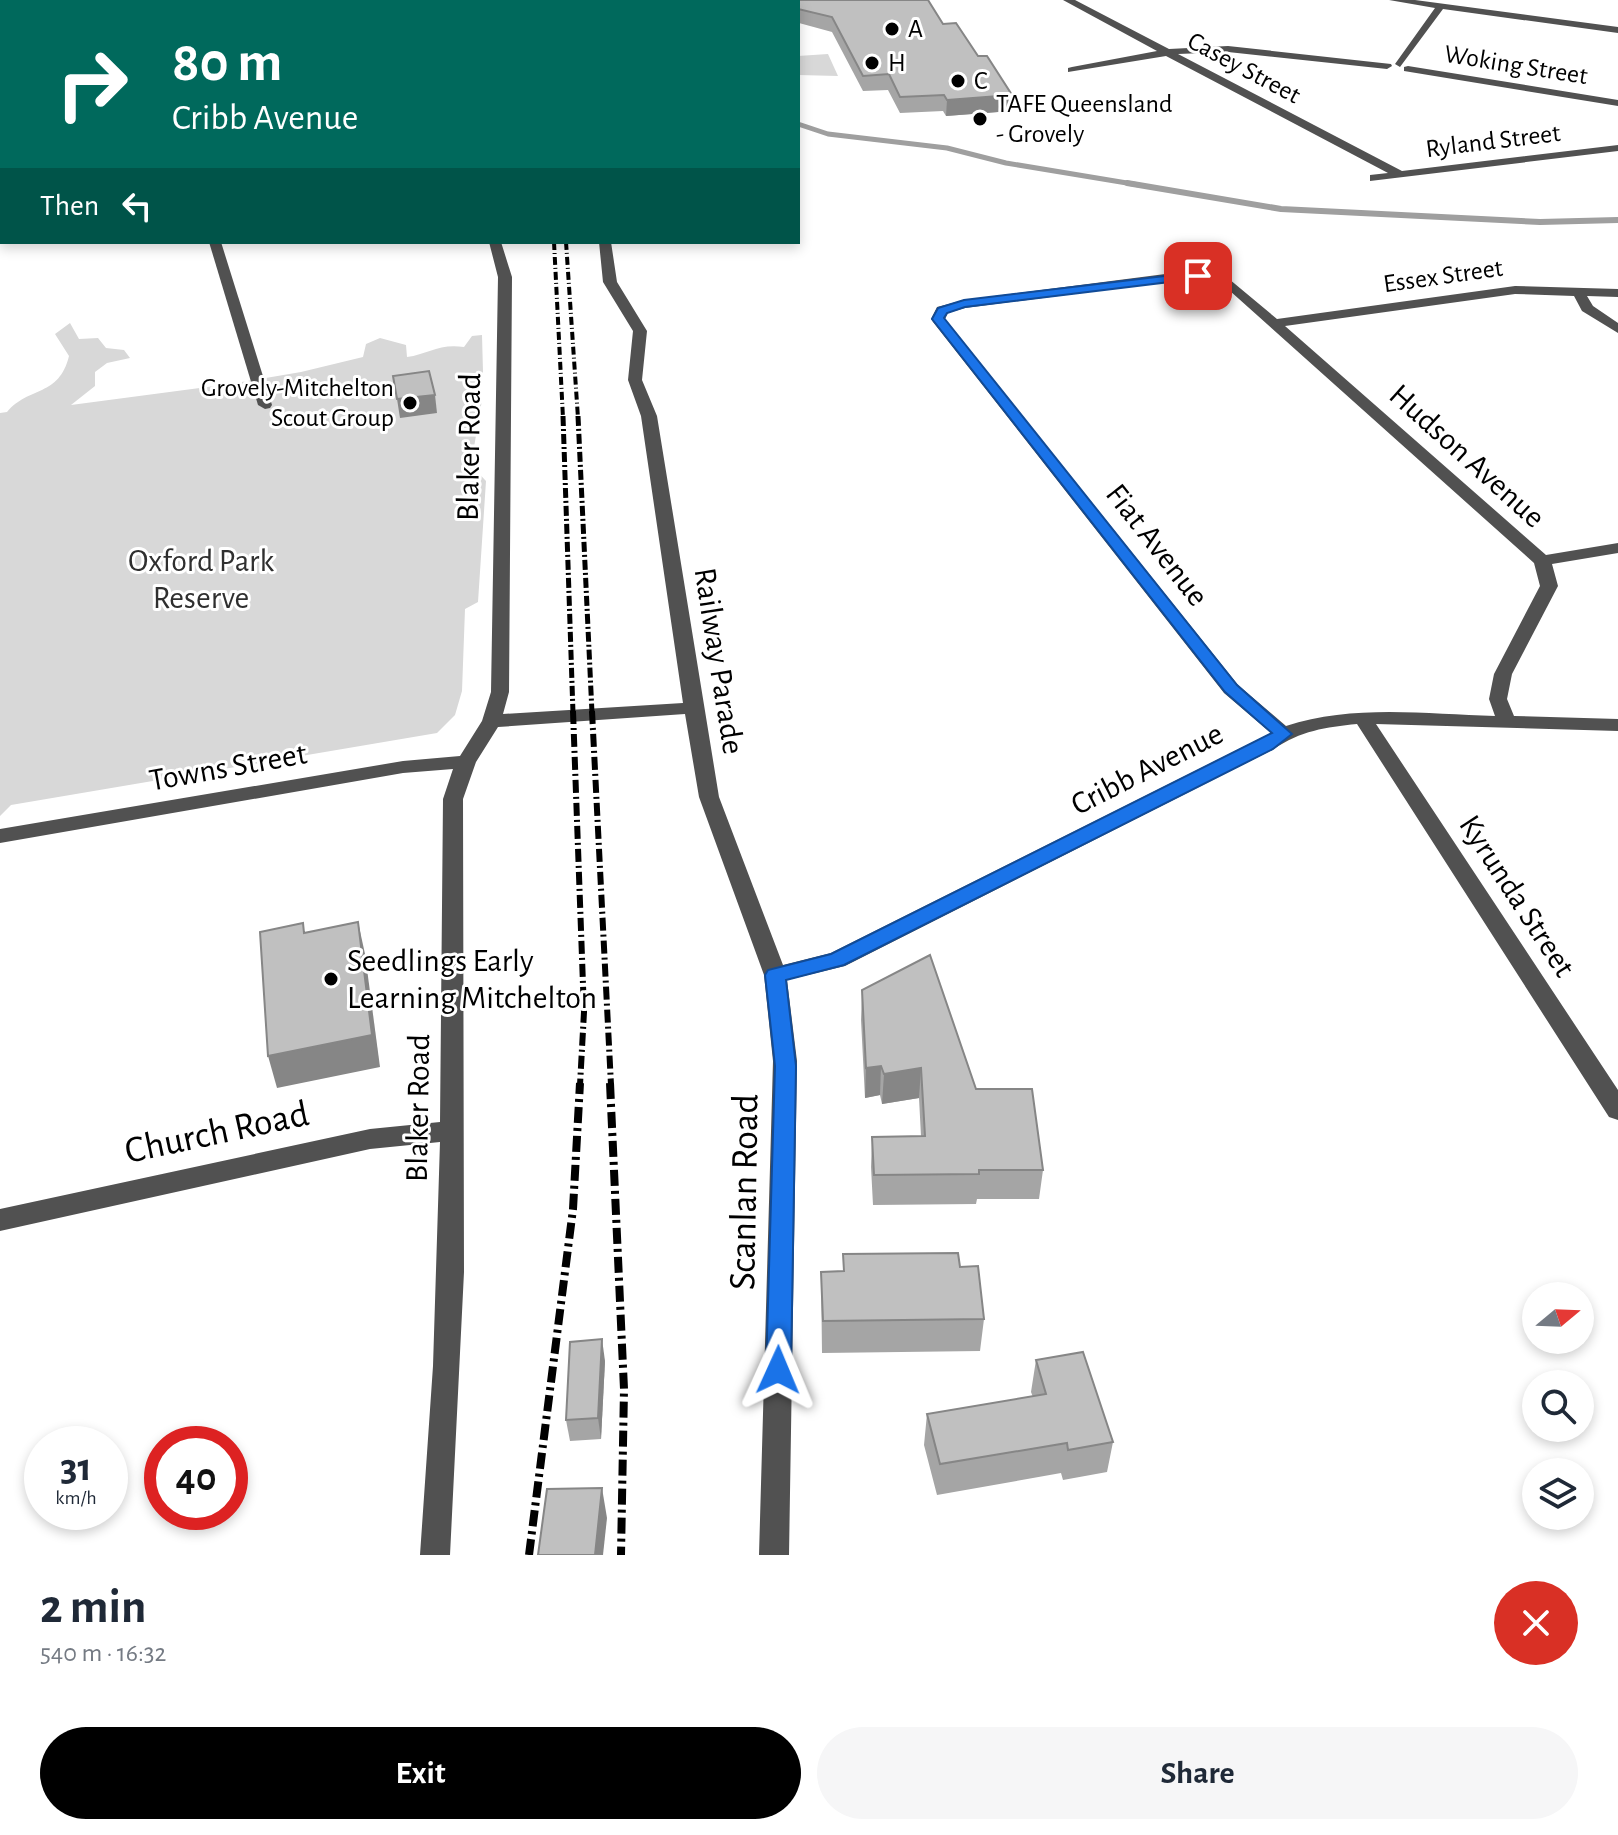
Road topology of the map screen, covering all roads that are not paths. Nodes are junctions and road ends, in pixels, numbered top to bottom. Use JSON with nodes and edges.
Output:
{"nodes":[{"id":1,"x":1068,"y":0,"type":"edge"},
{"id":2,"x":1394,"y":0,"type":"edge"},
{"id":3,"x":1441,"y":6,"type":"junction"},
{"id":4,"x":1618,"y":30,"type":"edge"},
{"id":5,"x":1168,"y":53,"type":"junction"},
{"id":6,"x":1404,"y":67,"type":"junction"},
{"id":7,"x":1072,"y":70,"type":"dead end"},
{"id":8,"x":1618,"y":103,"type":"edge"},
{"id":9,"x":1618,"y":148,"type":"edge"},
{"id":10,"x":1401,"y":175,"type":"junction"},
{"id":11,"x":1374,"y":178,"type":"dead end"},
{"id":12,"x":216,"y":244,"type":"edge"},
{"id":13,"x":496,"y":244,"type":"edge"},
{"id":14,"x":605,"y":244,"type":"edge"},
{"id":15,"x":1223,"y":278,"type":"joint"},
{"id":16,"x":1578,"y":291,"type":"junction"},
{"id":17,"x":1618,"y":293,"type":"edge"},
{"id":18,"x":1276,"y":323,"type":"junction"},
{"id":19,"x":1618,"y":329,"type":"edge"},
{"id":20,"x":265,"y":405,"type":"dead end"},
{"id":21,"x":1618,"y":548,"type":"edge"},
{"id":22,"x":1542,"y":561,"type":"junction"},
{"id":23,"x":693,"y":708,"type":"junction"},
{"id":24,"x":1362,"y":718,"type":"junction"},
{"id":25,"x":492,"y":721,"type":"junction"},
{"id":26,"x":1507,"y":722,"type":"junction"},
{"id":27,"x":1618,"y":725,"type":"edge"},
{"id":28,"x":1283,"y":734,"type":"junction"},
{"id":29,"x":466,"y":762,"type":"junction"},
{"id":30,"x":0,"y":836,"type":"edge"},
{"id":31,"x":775,"y":975,"type":"junction"},
{"id":32,"x":1618,"y":1110,"type":"edge"},
{"id":33,"x":452,"y":1131,"type":"junction"},
{"id":34,"x":0,"y":1220,"type":"edge"},
{"id":35,"x":435,"y":1555,"type":"edge"},
{"id":36,"x":774,"y":1555,"type":"edge"}],
"edges":[{"from":1,"to":5,"type":"street","name":"Casey Street"},
{"from":2,"to":3,"type":"street"},
{"from":3,"to":4,"type":"street"},
{"from":3,"to":6,"type":"street"},
{"from":5,"to":6,"type":"street","name":"Woking Street"},
{"from":5,"to":7,"type":"street"},
{"from":5,"to":10,"type":"street","name":"Casey Street"},
{"from":6,"to":8,"type":"street","name":"Woking Street"},
{"from":9,"to":10,"type":"street","name":"Ryland Street"},
{"from":10,"to":11,"type":"street","name":"Ryland Street"},
{"from":12,"to":20,"type":"street"},
{"from":13,"to":25,"type":"street","name":"Blaker Road"},
{"from":14,"to":23,"type":"street","name":"Railway Parade"},
{"from":15,"to":18,"type":"street","name":"Hudson Avenue"},
{"from":15,"to":28,"type":"street","name":"Fiat Avenue"},
{"from":16,"to":17,"type":"street","name":"Essex Street"},
{"from":16,"to":18,"type":"street","name":"Essex Street"},
{"from":16,"to":19,"type":"street"},
{"from":18,"to":22,"type":"street","name":"Hudson Avenue"},
{"from":21,"to":22,"type":"street"},
{"from":22,"to":26,"type":"street","name":"Hudson Avenue"},
{"from":23,"to":25,"type":"street"},
{"from":23,"to":31,"type":"street","name":"Railway Parade"},
{"from":24,"to":26,"type":"street","name":"Cribb Avenue"},
{"from":24,"to":28,"type":"street","name":"Cribb Avenue"},
{"from":24,"to":32,"type":"street","name":"Kyrunda Street"},
{"from":25,"to":29,"type":"street","name":"Blaker Road"},
{"from":26,"to":27,"type":"street","name":"Cribb Avenue"},
{"from":28,"to":31,"type":"street","name":"Cribb Avenue"},
{"from":29,"to":30,"type":"street","name":"Towns Street"},
{"from":29,"to":33,"type":"street","name":"Blaker Road"},
{"from":31,"to":36,"type":"street","name":"Scanlan Road"},
{"from":33,"to":34,"type":"street","name":"Church Road"},
{"from":33,"to":35,"type":"street","name":"Blaker Road"}]}
